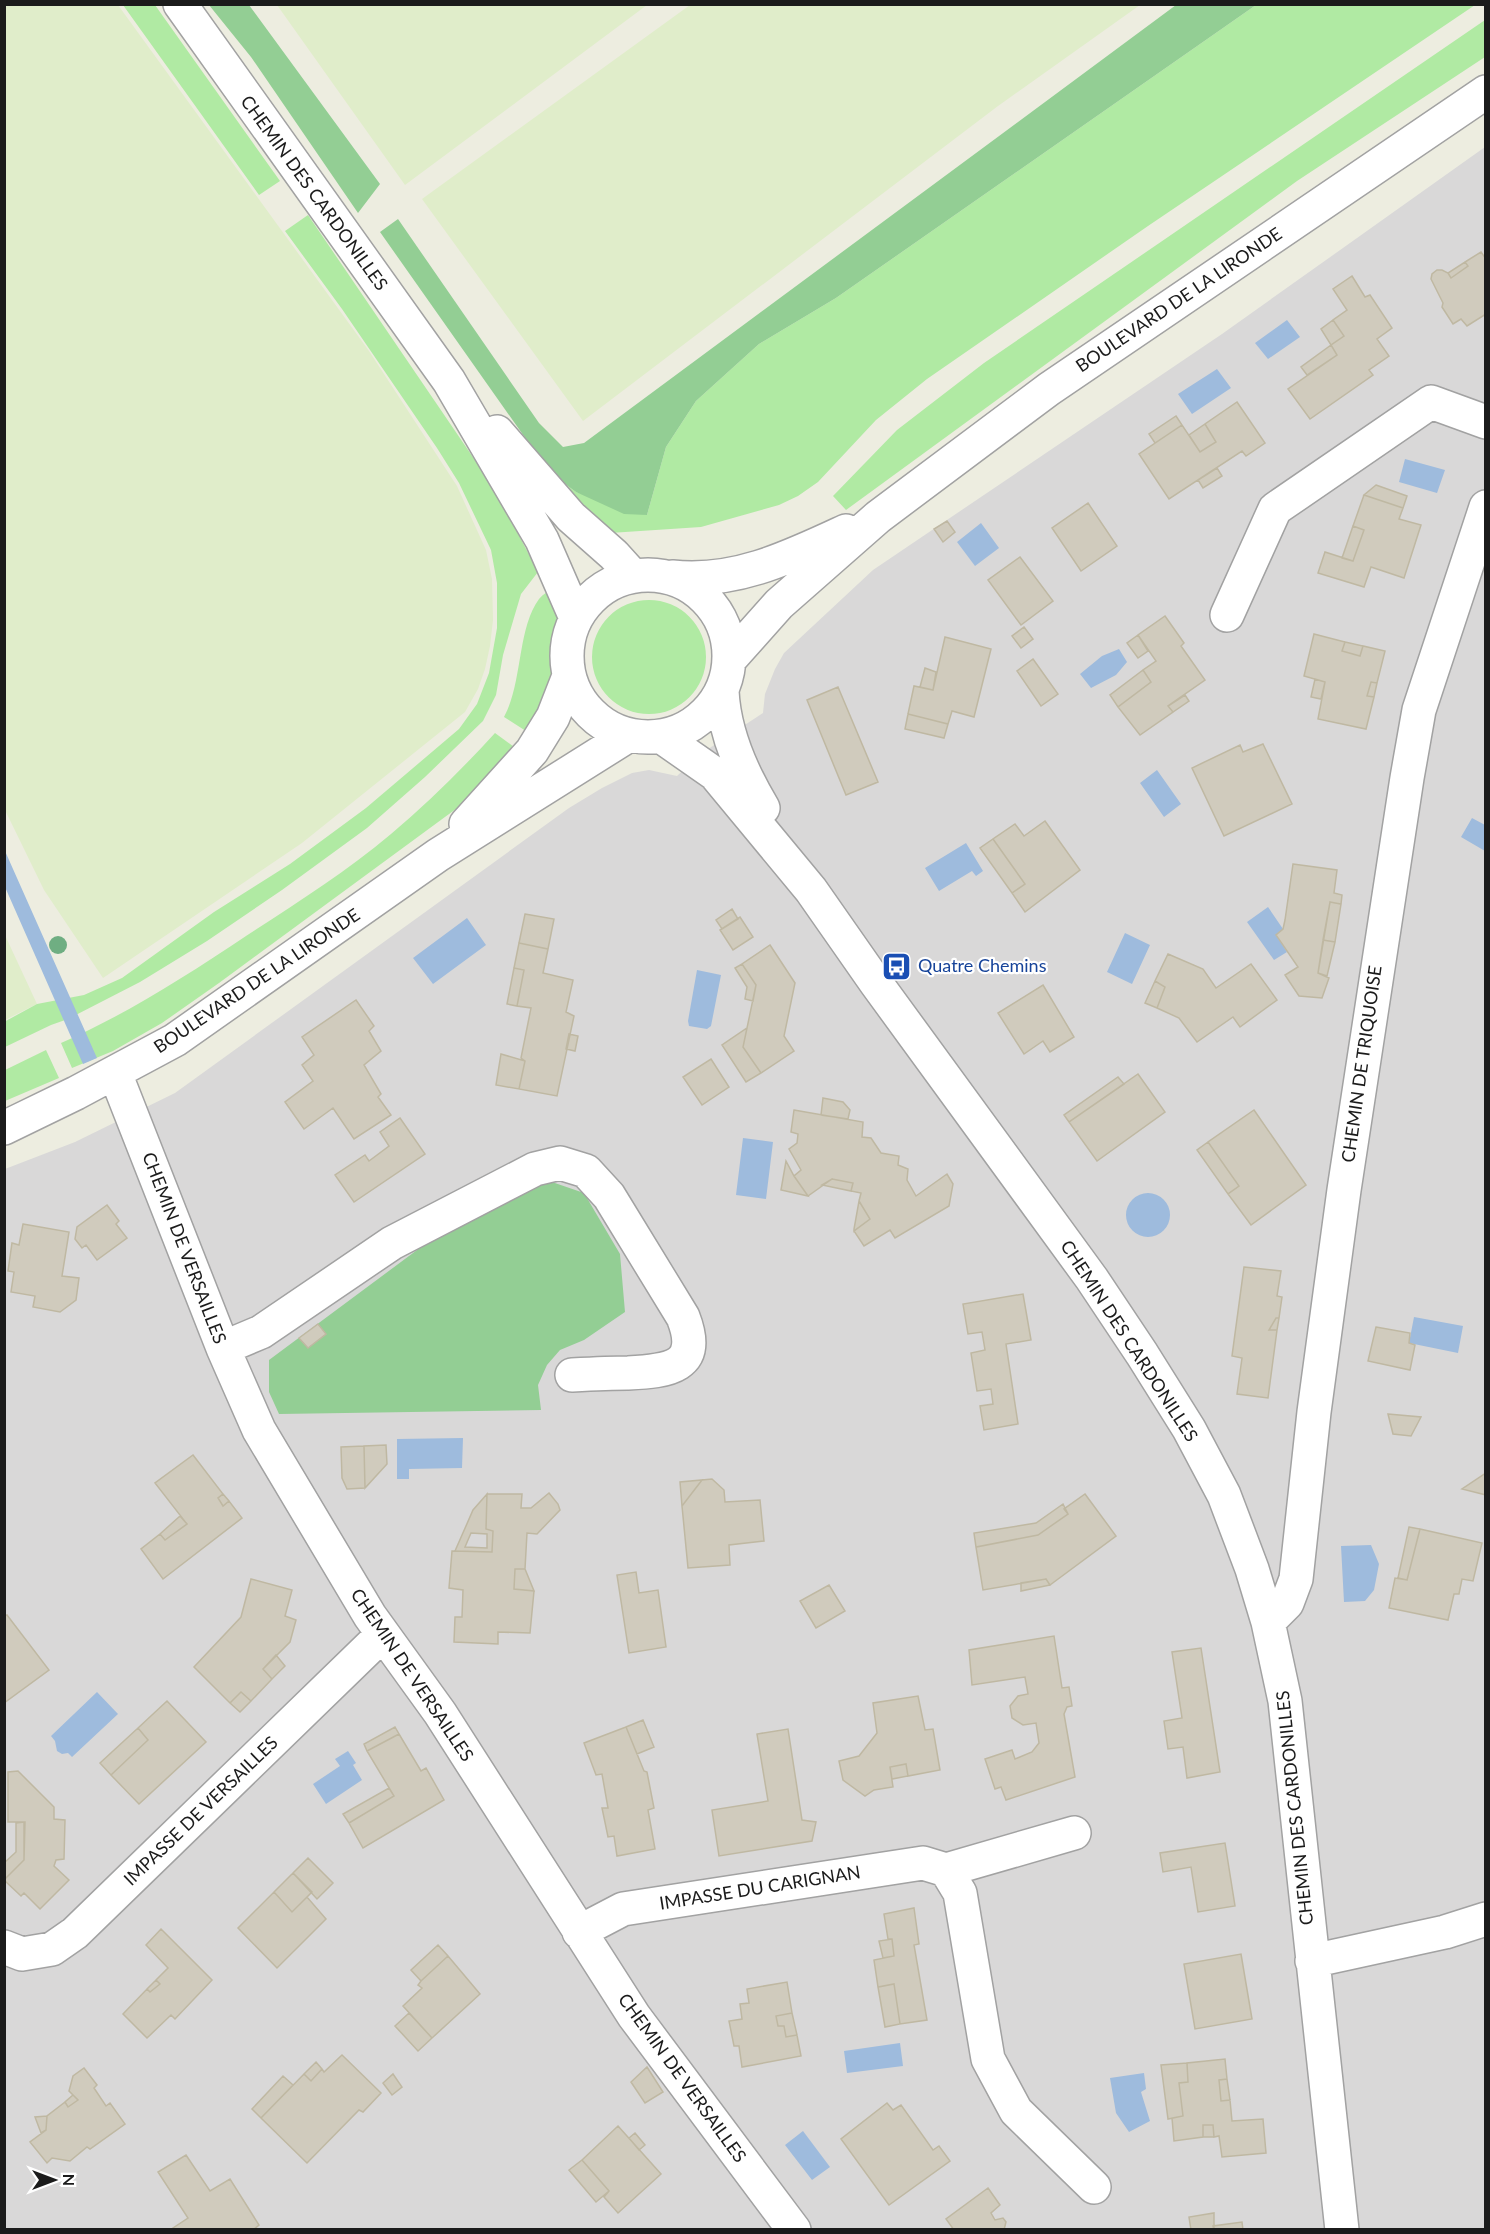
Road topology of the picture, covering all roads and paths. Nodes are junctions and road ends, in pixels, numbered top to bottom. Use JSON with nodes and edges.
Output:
{"nodes":[{"id":1,"x":180,"y":4,"type":"edge"},
{"id":2,"x":1485,"y":92,"type":"edge"},
{"id":3,"x":449,"y":381,"type":"junction"},
{"id":4,"x":1485,"y":422,"type":"edge"},
{"id":5,"x":1485,"y":507,"type":"edge"},
{"id":6,"x":878,"y":517,"type":"junction"},
{"id":7,"x":633,"y":576,"type":"junction"},
{"id":8,"x":670,"y":577,"type":"junction"},
{"id":9,"x":1227,"y":615,"type":"dead end"},
{"id":10,"x":576,"y":618,"type":"junction"},
{"id":11,"x":730,"y":659,"type":"junction"},
{"id":12,"x":569,"y":676,"type":"junction"},
{"id":13,"x":722,"y":692,"type":"junction"},
{"id":14,"x":629,"y":735,"type":"junction"},
{"id":15,"x":662,"y":737,"type":"junction"},
{"id":16,"x":438,"y":855,"type":"junction"},
{"id":17,"x":801,"y":878,"type":"junction"},
{"id":18,"x":115,"y":1073,"type":"junction"},
{"id":19,"x":4,"y":1128,"type":"edge"},
{"id":20,"x":223,"y":1348,"type":"junction"},
{"id":21,"x":573,"y":1375,"type":"dead end"},
{"id":22,"x":1268,"y":1622,"type":"junction"},
{"id":23,"x":382,"y":1635,"type":"junction"},
{"id":24,"x":1074,"y":1833,"type":"dead end"},
{"id":25,"x":946,"y":1870,"type":"junction"},
{"id":26,"x":1485,"y":1919,"type":"edge"},
{"id":27,"x":579,"y":1932,"type":"junction"},
{"id":28,"x":4,"y":1947,"type":"edge"},
{"id":29,"x":1312,"y":1961,"type":"junction"},
{"id":30,"x":1094,"y":2187,"type":"dead end"},
{"id":31,"x":794,"y":2229,"type":"edge"},
{"id":32,"x":1342,"y":2229,"type":"edge"}],
"edges":[{"from":1,"to":3,"type":"street","name":"CHEMIN DES CARDONILLES"},
{"from":2,"to":6,"type":"street","name":"BOULEVARD DE LA LIRONDE"},
{"from":3,"to":7,"type":"street","name":"CHEMIN DES CARDONILLES"},
{"from":3,"to":10,"type":"street","name":"CHEMIN DES CARDONILLES"},
{"from":4,"to":9,"type":"street"},
{"from":5,"to":22,"type":"street","name":"CHEMIN DE TRIQUOISE"},
{"from":6,"to":8,"type":"street","name":"BOULEVARD DE LA LIRONDE"},
{"from":6,"to":11,"type":"street","name":"BOULEVARD DE LA LIRONDE"},
{"from":7,"to":8,"type":"street"},
{"from":7,"to":10,"type":"street"},
{"from":8,"to":11,"type":"street"},
{"from":10,"to":12,"type":"street"},
{"from":11,"to":13,"type":"street"},
{"from":12,"to":14,"type":"street"},
{"from":12,"to":16,"type":"street","name":"BOULEVARD DE LA LIRONDE"},
{"from":13,"to":15,"type":"street"},
{"from":13,"to":17,"type":"street","name":"CHEMIN DES CARDONILLES"},
{"from":14,"to":15,"type":"street"},
{"from":14,"to":16,"type":"street","name":"BOULEVARD DE LA LIRONDE"},
{"from":15,"to":17,"type":"street","name":"CHEMIN DES CARDONILLES"},
{"from":16,"to":18,"type":"street","name":"BOULEVARD DE LA LIRONDE"},
{"from":17,"to":22,"type":"street","name":"CHEMIN DES CARDONILLES"},
{"from":18,"to":19,"type":"street","name":"BOULEVARD DE LA LIRONDE"},
{"from":18,"to":20,"type":"street","name":"CHEMIN DE VERSAILLES"},
{"from":20,"to":21,"type":"street"},
{"from":20,"to":23,"type":"street","name":"CHEMIN DE VERSAILLES"},
{"from":22,"to":29,"type":"street","name":"CHEMIN DES CARDONILLES"},
{"from":23,"to":27,"type":"street","name":"CHEMIN DE VERSAILLES"},
{"from":23,"to":28,"type":"street","name":"IMPASSE DE VERSAILLES"},
{"from":24,"to":25,"type":"street","name":"IMPASSE DU CARIGNAN"},
{"from":25,"to":27,"type":"street","name":"IMPASSE DU CARIGNAN"},
{"from":25,"to":30,"type":"street"},
{"from":26,"to":29,"type":"street"},
{"from":27,"to":31,"type":"street","name":"CHEMIN DE VERSAILLES"},
{"from":29,"to":32,"type":"street","name":"CHEMIN DES CARDONILLES"}]}
